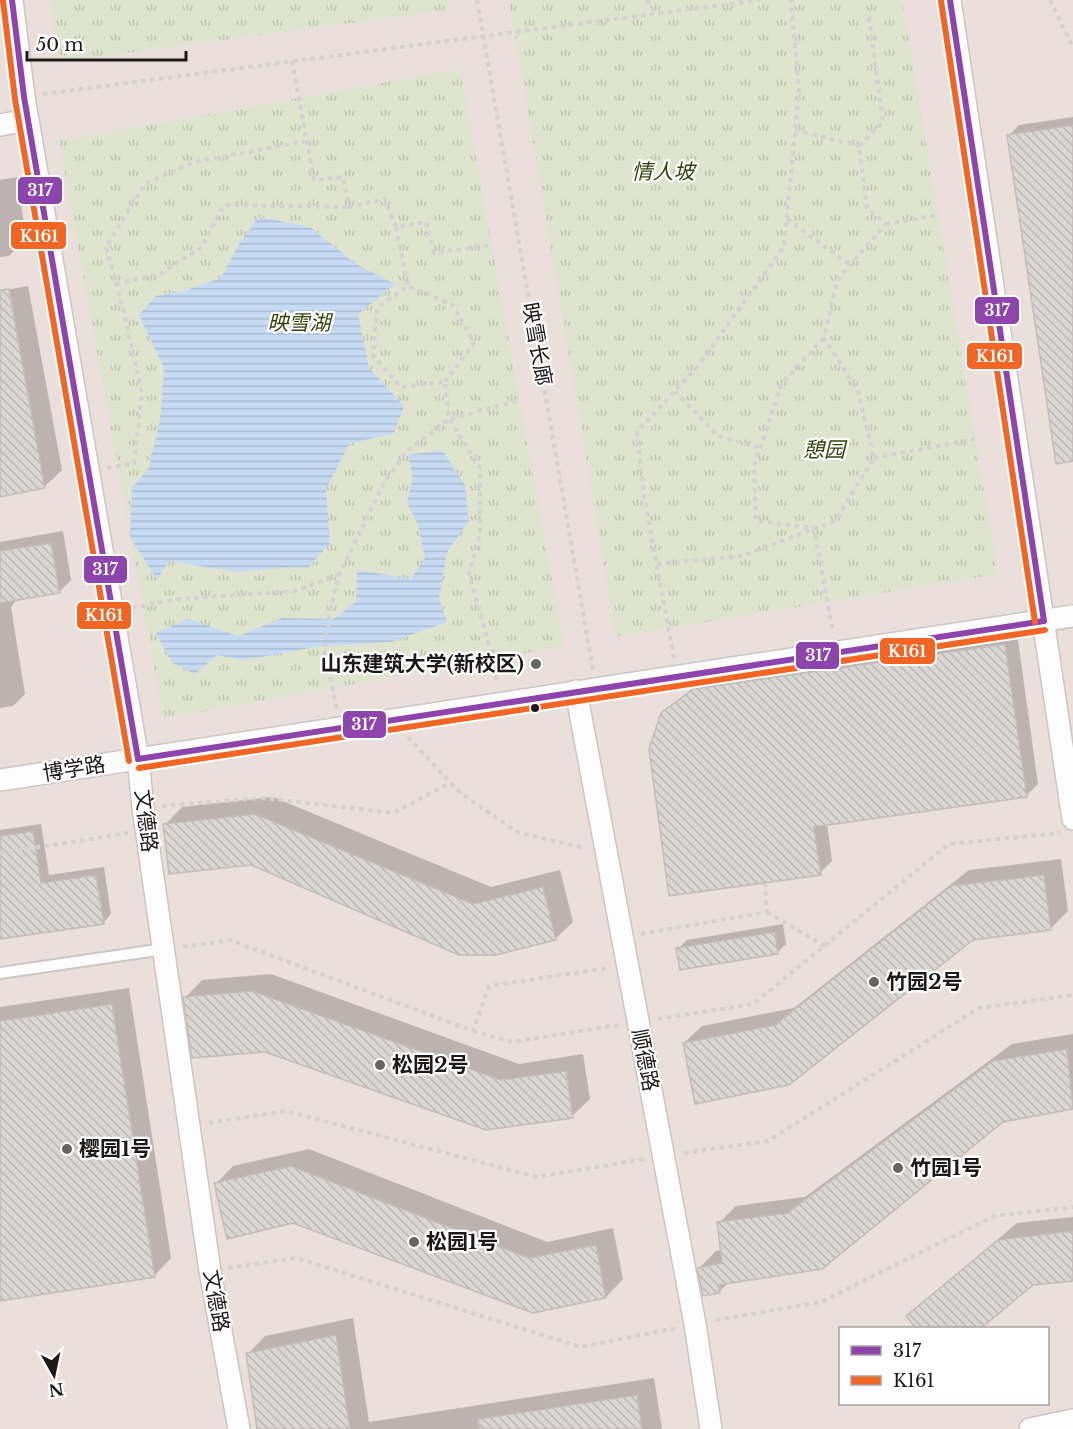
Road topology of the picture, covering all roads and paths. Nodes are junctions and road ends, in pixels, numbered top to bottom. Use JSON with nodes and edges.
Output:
{"nodes":[{"id":1,"x":12,"y":0,"type":"edge"},
{"id":2,"x":477,"y":0,"type":"edge"},
{"id":3,"x":647,"y":0,"type":"edge"},
{"id":4,"x":701,"y":0,"type":"edge"},
{"id":5,"x":760,"y":0,"type":"edge"},
{"id":6,"x":791,"y":0,"type":"edge"},
{"id":7,"x":950,"y":0,"type":"edge"},
{"id":8,"x":1050,"y":0,"type":"edge"},
{"id":9,"x":704,"y":7,"type":"junction"},
{"id":10,"x":654,"y":11,"type":"dead end"},
{"id":11,"x":869,"y":17,"type":"dead end"},
{"id":12,"x":484,"y":36,"type":"junction"},
{"id":13,"x":1073,"y":48,"type":"edge"},
{"id":14,"x":292,"y":62,"type":"junction"},
{"id":15,"x":24,"y":97,"type":"junction"},
{"id":16,"x":28,"y":120,"type":"junction"},
{"id":17,"x":0,"y":125,"type":"edge"},
{"id":18,"x":795,"y":130,"type":"junction"},
{"id":19,"x":307,"y":141,"type":"junction"},
{"id":20,"x":859,"y":146,"type":"junction"},
{"id":21,"x":349,"y":207,"type":"junction"},
{"id":22,"x":938,"y":215,"type":"dead end"},
{"id":23,"x":786,"y":219,"type":"junction"},
{"id":24,"x":886,"y":224,"type":"junction"},
{"id":25,"x":396,"y":227,"type":"junction"},
{"id":26,"x":492,"y":245,"type":"dead end"},
{"id":27,"x":850,"y":265,"type":"junction"},
{"id":28,"x":116,"y":284,"type":"junction"},
{"id":29,"x":408,"y":286,"type":"junction"},
{"id":30,"x":824,"y":338,"type":"junction"},
{"id":31,"x":445,"y":382,"type":"junction"},
{"id":32,"x":675,"y":392,"type":"junction"},
{"id":33,"x":520,"y":400,"type":"dead end"},
{"id":34,"x":449,"y":419,"type":"junction"},
{"id":35,"x":975,"y":439,"type":"dead end"},
{"id":36,"x":760,"y":448,"type":"junction"},
{"id":37,"x":874,"y":458,"type":"junction"},
{"id":38,"x":87,"y":472,"type":"junction"},
{"id":39,"x":814,"y":528,"type":"junction"},
{"id":40,"x":657,"y":564,"type":"junction"},
{"id":41,"x":339,"y":574,"type":"junction"},
{"id":42,"x":111,"y":612,"type":"junction"},
{"id":43,"x":1073,"y":616,"type":"edge"},
{"id":44,"x":1044,"y":621,"type":"junction"},
{"id":45,"x":837,"y":652,"type":"junction"},
{"id":46,"x":678,"y":676,"type":"junction"},
{"id":47,"x":586,"y":690,"type":"junction"},
{"id":48,"x":500,"y":703,"type":"junction"},
{"id":49,"x":392,"y":719,"type":"junction"},
{"id":50,"x":341,"y":727,"type":"junction"},
{"id":51,"x":138,"y":759,"type":"junction"},
{"id":52,"x":0,"y":780,"type":"edge"},
{"id":53,"x":450,"y":783,"type":"junction"},
{"id":54,"x":143,"y":808,"type":"junction"},
{"id":55,"x":1067,"y":826,"type":"edge"},
{"id":56,"x":146,"y":831,"type":"junction"},
{"id":57,"x":0,"y":853,"type":"edge"},
{"id":58,"x":606,"y":853,"type":"junction"},
{"id":59,"x":765,"y":883,"type":"dead end"},
{"id":60,"x":767,"y":912,"type":"junction"},
{"id":61,"x":622,"y":937,"type":"junction"},
{"id":62,"x":825,"y":946,"type":"junction"},
{"id":63,"x":164,"y":949,"type":"junction"},
{"id":64,"x":627,"y":965,"type":"junction"},
{"id":65,"x":0,"y":973,"type":"edge"},
{"id":66,"x":1073,"y":995,"type":"edge"},
{"id":67,"x":638,"y":1022,"type":"junction"},
{"id":68,"x":473,"y":1030,"type":"junction"},
{"id":69,"x":191,"y":1126,"type":"junction"},
{"id":70,"x":664,"y":1155,"type":"junction"},
{"id":71,"x":1073,"y":1207,"type":"edge"},
{"id":72,"x":210,"y":1271,"type":"junction"},
{"id":73,"x":695,"y":1324,"type":"junction"},
{"id":74,"x":1073,"y":1420,"type":"edge"},
{"id":75,"x":239,"y":1429,"type":"edge"},
{"id":76,"x":711,"y":1429,"type":"edge"},
{"id":77,"x":1030,"y":1429,"type":"edge"}],
"edges":[{"from":1,"to":15,"type":"street","name":"文德路"},
{"from":2,"to":12,"type":"path","name":"映雪长廊"},
{"from":3,"to":10,"type":"path"},
{"from":4,"to":9,"type":"path"},
{"from":5,"to":9,"type":"path"},
{"from":6,"to":18,"type":"path"},
{"from":7,"to":44,"type":"street"},
{"from":8,"to":13,"type":"path"},
{"from":9,"to":12,"type":"path"},
{"from":11,"to":20,"type":"path"},
{"from":12,"to":14,"type":"path"},
{"from":12,"to":47,"type":"path","name":"映雪长廊"},
{"from":14,"to":15,"type":"path"},
{"from":14,"to":19,"type":"path"},
{"from":15,"to":16,"type":"street","name":"文德路"},
{"from":16,"to":17,"type":"street"},
{"from":16,"to":38,"type":"street","name":"文德路"},
{"from":18,"to":20,"type":"path"},
{"from":18,"to":23,"type":"path"},
{"from":19,"to":21,"type":"path"},
{"from":19,"to":28,"type":"path"},
{"from":20,"to":24,"type":"path"},
{"from":21,"to":25,"type":"path"},
{"from":21,"to":28,"type":"path"},
{"from":22,"to":24,"type":"path"},
{"from":23,"to":27,"type":"path"},
{"from":23,"to":32,"type":"path"},
{"from":24,"to":27,"type":"path"},
{"from":25,"to":26,"type":"path"},
{"from":25,"to":29,"type":"path"},
{"from":27,"to":30,"type":"path"},
{"from":28,"to":38,"type":"path"},
{"from":29,"to":31,"type":"path"},
{"from":29,"to":31,"type":"path"},
{"from":30,"to":36,"type":"path"},
{"from":30,"to":37,"type":"path"},
{"from":31,"to":34,"type":"path"},
{"from":32,"to":36,"type":"path"},
{"from":32,"to":40,"type":"path"},
{"from":33,"to":34,"type":"path"},
{"from":34,"to":41,"type":"path"},
{"from":34,"to":48,"type":"path"},
{"from":35,"to":37,"type":"path"},
{"from":36,"to":39,"type":"path"},
{"from":37,"to":39,"type":"path"},
{"from":38,"to":42,"type":"street","name":"文德路"},
{"from":39,"to":40,"type":"path"},
{"from":39,"to":45,"type":"path"},
{"from":40,"to":46,"type":"path"},
{"from":41,"to":42,"type":"path"},
{"from":41,"to":50,"type":"path"},
{"from":42,"to":51,"type":"street","name":"文德路"},
{"from":43,"to":44,"type":"street","name":"博学路"},
{"from":44,"to":45,"type":"street","name":"博学路"},
{"from":44,"to":55,"type":"street"},
{"from":45,"to":46,"type":"street","name":"博学路"},
{"from":46,"to":47,"type":"street","name":"博学路"},
{"from":47,"to":48,"type":"street","name":"博学路"},
{"from":47,"to":58,"type":"street","name":"顺德路"},
{"from":48,"to":49,"type":"street","name":"博学路"},
{"from":49,"to":50,"type":"street","name":"博学路"},
{"from":49,"to":53,"type":"path"},
{"from":50,"to":51,"type":"street","name":"博学路"},
{"from":51,"to":52,"type":"street","name":"博学路"},
{"from":51,"to":54,"type":"street","name":"文德路"},
{"from":53,"to":54,"type":"path"},
{"from":53,"to":58,"type":"path"},
{"from":54,"to":56,"type":"street","name":"文德路"},
{"from":55,"to":62,"type":"path"},
{"from":56,"to":57,"type":"path"},
{"from":56,"to":63,"type":"street","name":"文德路"},
{"from":58,"to":61,"type":"street","name":"顺德路"},
{"from":59,"to":60,"type":"path"},
{"from":60,"to":61,"type":"path"},
{"from":60,"to":62,"type":"path"},
{"from":61,"to":64,"type":"street","name":"顺德路"},
{"from":62,"to":67,"type":"path"},
{"from":63,"to":65,"type":"lane"},
{"from":63,"to":68,"type":"path"},
{"from":63,"to":69,"type":"street","name":"文德路"},
{"from":64,"to":67,"type":"street","name":"顺德路"},
{"from":64,"to":68,"type":"path"},
{"from":66,"to":70,"type":"path"},
{"from":67,"to":68,"type":"path"},
{"from":67,"to":70,"type":"street","name":"顺德路"},
{"from":69,"to":70,"type":"path"},
{"from":69,"to":72,"type":"street","name":"文德路"},
{"from":70,"to":73,"type":"street","name":"顺德路"},
{"from":71,"to":73,"type":"path"},
{"from":72,"to":73,"type":"path"},
{"from":72,"to":75,"type":"street","name":"文德路"},
{"from":73,"to":76,"type":"street","name":"顺德路"},
{"from":74,"to":77,"type":"street"}]}
